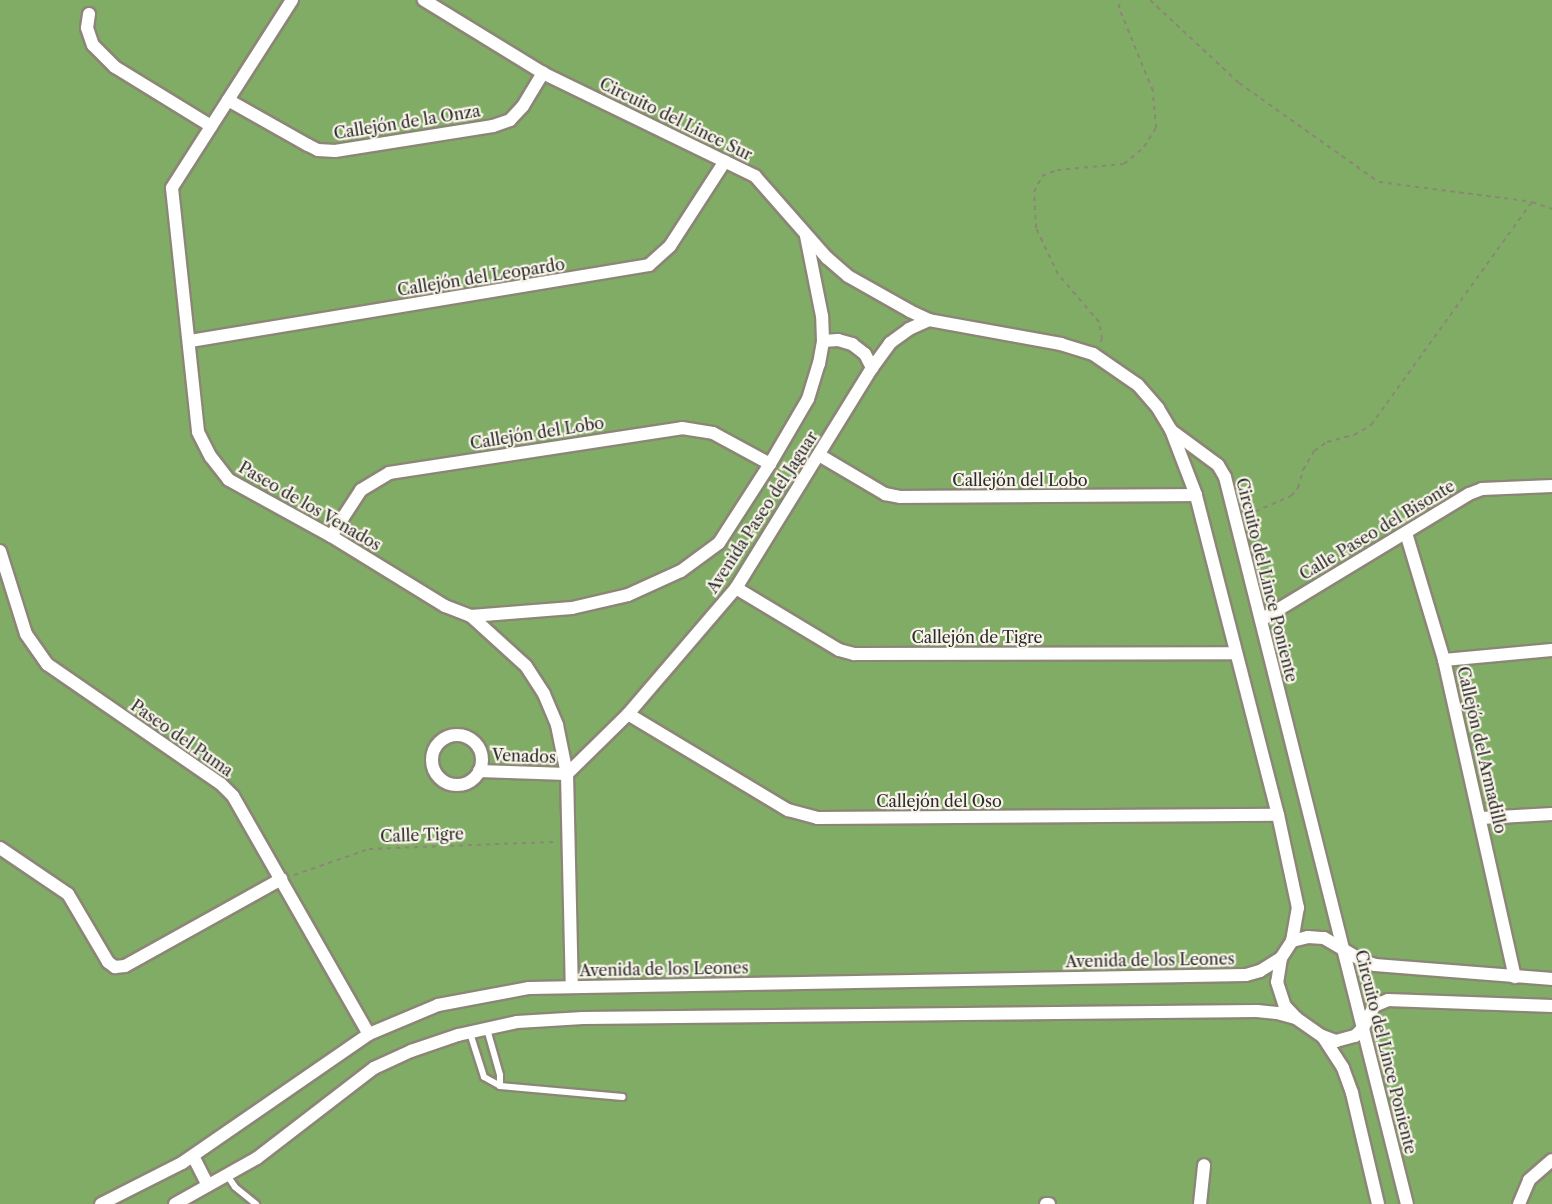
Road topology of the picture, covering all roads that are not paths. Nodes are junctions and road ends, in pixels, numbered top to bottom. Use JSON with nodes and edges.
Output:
{"nodes":[{"id":1,"x":292,"y":0,"type":"edge"},
{"id":2,"x":424,"y":0,"type":"edge"},
{"id":3,"x":89,"y":14,"type":"dead end"},
{"id":4,"x":543,"y":73,"type":"junction"},
{"id":5,"x":228,"y":100,"type":"junction"},
{"id":6,"x":211,"y":126,"type":"junction"},
{"id":7,"x":725,"y":161,"type":"junction"},
{"id":8,"x":805,"y":235,"type":"junction"},
{"id":9,"x":929,"y":320,"type":"junction"},
{"id":10,"x":189,"y":341,"type":"junction"},
{"id":11,"x":823,"y":341,"type":"junction"},
{"id":12,"x":872,"y":368,"type":"junction"},
{"id":13,"x":1171,"y":430,"type":"junction"},
{"id":14,"x":819,"y":454,"type":"junction"},
{"id":15,"x":770,"y":464,"type":"junction"},
{"id":16,"x":1552,"y":486,"type":"edge"},
{"id":17,"x":1196,"y":495,"type":"junction"},
{"id":18,"x":1406,"y":532,"type":"junction"},
{"id":19,"x":331,"y":536,"type":"junction"},
{"id":20,"x":0,"y":551,"type":"edge"},
{"id":21,"x":735,"y":588,"type":"junction"},
{"id":22,"x":471,"y":616,"type":"junction"},
{"id":23,"x":1261,"y":620,"type":"junction"},
{"id":24,"x":1552,"y":650,"type":"edge"},
{"id":25,"x":1236,"y":653,"type":"junction"},
{"id":26,"x":1444,"y":660,"type":"junction"},
{"id":27,"x":628,"y":714,"type":"junction"},
{"id":28,"x":479,"y":771,"type":"junction"},
{"id":29,"x":567,"y":774,"type":"junction"},
{"id":30,"x":1552,"y":814,"type":"edge"},
{"id":31,"x":1278,"y":815,"type":"junction"},
{"id":32,"x":1481,"y":818,"type":"junction"},
{"id":33,"x":0,"y":848,"type":"edge"},
{"id":34,"x":281,"y":879,"type":"junction"},
{"id":35,"x":1292,"y":941,"type":"junction"},
{"id":36,"x":1343,"y":950,"type":"junction"},
{"id":37,"x":1281,"y":958,"type":"junction"},
{"id":38,"x":1515,"y":977,"type":"junction"},
{"id":39,"x":1552,"y":979,"type":"edge"},
{"id":40,"x":572,"y":987,"type":"junction"},
{"id":41,"x":1552,"y":1006,"type":"edge"},
{"id":42,"x":1296,"y":1018,"type":"junction"},
{"id":43,"x":1363,"y":1028,"type":"junction"},
{"id":44,"x":487,"y":1029,"type":"junction"},
{"id":45,"x":470,"y":1032,"type":"junction"},
{"id":46,"x":369,"y":1034,"type":"junction"},
{"id":47,"x":1322,"y":1036,"type":"junction"},
{"id":48,"x":500,"y":1086,"type":"junction"},
{"id":49,"x":623,"y":1097,"type":"dead end"},
{"id":50,"x":193,"y":1156,"type":"junction"},
{"id":51,"x":1552,"y":1160,"type":"edge"},
{"id":52,"x":1204,"y":1165,"type":"dead end"},
{"id":53,"x":227,"y":1174,"type":"junction"},
{"id":54,"x":208,"y":1185,"type":"junction"},
{"id":55,"x":101,"y":1204,"type":"edge"},
{"id":56,"x":175,"y":1204,"type":"edge"},
{"id":57,"x":256,"y":1204,"type":"edge"},
{"id":58,"x":1200,"y":1204,"type":"edge"},
{"id":59,"x":1378,"y":1204,"type":"edge"},
{"id":60,"x":1407,"y":1204,"type":"edge"},
{"id":61,"x":1519,"y":1204,"type":"edge"}],
"edges":[{"from":1,"to":5,"type":"street","name":"Paseo de los Venados"},
{"from":2,"to":4,"type":"street","name":"Circuito del Lince Sur"},
{"from":3,"to":6,"type":"street"},
{"from":4,"to":5,"type":"street","name":"Callejón de la Onza"},
{"from":4,"to":7,"type":"street","name":"Circuito del Lince Sur"},
{"from":5,"to":6,"type":"street","name":"Paseo de los Venados"},
{"from":6,"to":10,"type":"street","name":"Paseo de los Venados"},
{"from":7,"to":8,"type":"street","name":"Circuito del Lince Sur"},
{"from":7,"to":10,"type":"street","name":"Callejón del Leopardo"},
{"from":8,"to":9,"type":"street","name":"Circuito del Lince Sur"},
{"from":8,"to":11,"type":"street","name":"Avenida Paseo del Jaguar"},
{"from":9,"to":12,"type":"street","name":"Avenida Paseo del Jaguar"},
{"from":9,"to":13,"type":"street","name":"Circuito del Lince Sur"},
{"from":10,"to":19,"type":"street","name":"Paseo de los Venados"},
{"from":11,"to":12,"type":"street"},
{"from":11,"to":15,"type":"street","name":"Avenida Paseo del Jaguar"},
{"from":12,"to":14,"type":"street","name":"Avenida Paseo del Jaguar"},
{"from":13,"to":17,"type":"street"},
{"from":13,"to":23,"type":"street","name":"Circuito del Lince Poniente"},
{"from":14,"to":17,"type":"street","name":"Callejón del Lobo"},
{"from":14,"to":21,"type":"street","name":"Avenida Paseo del Jaguar"},
{"from":15,"to":19,"type":"street","name":"Callejón del Lobo"},
{"from":15,"to":22,"type":"street","name":"Avenida Paseo del Jaguar"},
{"from":16,"to":18,"type":"street","name":"Calle Paseo del Bisonte"},
{"from":17,"to":25,"type":"street"},
{"from":18,"to":23,"type":"street","name":"Calle Paseo del Bisonte"},
{"from":18,"to":26,"type":"street","name":"Callejón del Armadillo"},
{"from":19,"to":22,"type":"street","name":"Paseo de los Venados"},
{"from":20,"to":34,"type":"street","name":"Paseo del Puma"},
{"from":21,"to":25,"type":"street","name":"Callejón de Tigre"},
{"from":21,"to":27,"type":"street","name":"Avenida Paseo del Jaguar"},
{"from":22,"to":29,"type":"street","name":"Paseo de los Venados"},
{"from":23,"to":36,"type":"street","name":"Circuito del Lince Poniente"},
{"from":24,"to":26,"type":"street"},
{"from":25,"to":31,"type":"street"},
{"from":26,"to":32,"type":"street","name":"Callejón del Armadillo"},
{"from":27,"to":29,"type":"street","name":"Avenida Paseo del Jaguar"},
{"from":27,"to":31,"type":"street","name":"Callejón del Oso"},
{"from":28,"to":28,"type":"street","name":"Venados"},
{"from":28,"to":29,"type":"street","name":"Venados"},
{"from":29,"to":40,"type":"street","name":"Paseo de los Venados"},
{"from":30,"to":32,"type":"street"},
{"from":31,"to":35,"type":"street"},
{"from":32,"to":38,"type":"street","name":"Callejón del Armadillo"},
{"from":33,"to":34,"type":"street"},
{"from":34,"to":46,"type":"street","name":"Paseo del Puma"},
{"from":35,"to":36,"type":"street"},
{"from":35,"to":37,"type":"street"},
{"from":36,"to":38,"type":"street"},
{"from":36,"to":43,"type":"street","name":"Circuito del Lince Poniente"},
{"from":37,"to":40,"type":"street","name":"Avenida de los Leones"},
{"from":37,"to":42,"type":"street"},
{"from":38,"to":39,"type":"street"},
{"from":40,"to":46,"type":"street","name":"Avenida de los Leones"},
{"from":41,"to":43,"type":"street"},
{"from":42,"to":44,"type":"street"},
{"from":42,"to":47,"type":"street"},
{"from":43,"to":47,"type":"street"},
{"from":43,"to":60,"type":"street","name":"Circuito del Lince Poniente"},
{"from":44,"to":45,"type":"street"},
{"from":44,"to":48,"type":"lane"},
{"from":45,"to":48,"type":"lane"},
{"from":45,"to":53,"type":"street"},
{"from":46,"to":50,"type":"street","name":"Avenida de los Leones"},
{"from":47,"to":59,"type":"street"},
{"from":48,"to":49,"type":"lane"},
{"from":50,"to":54,"type":"street"},
{"from":50,"to":55,"type":"street","name":"Avenida de los Leones"},
{"from":51,"to":61,"type":"street"},
{"from":52,"to":58,"type":"street"},
{"from":53,"to":54,"type":"street"},
{"from":53,"to":57,"type":"lane"},
{"from":54,"to":56,"type":"street"}]}
